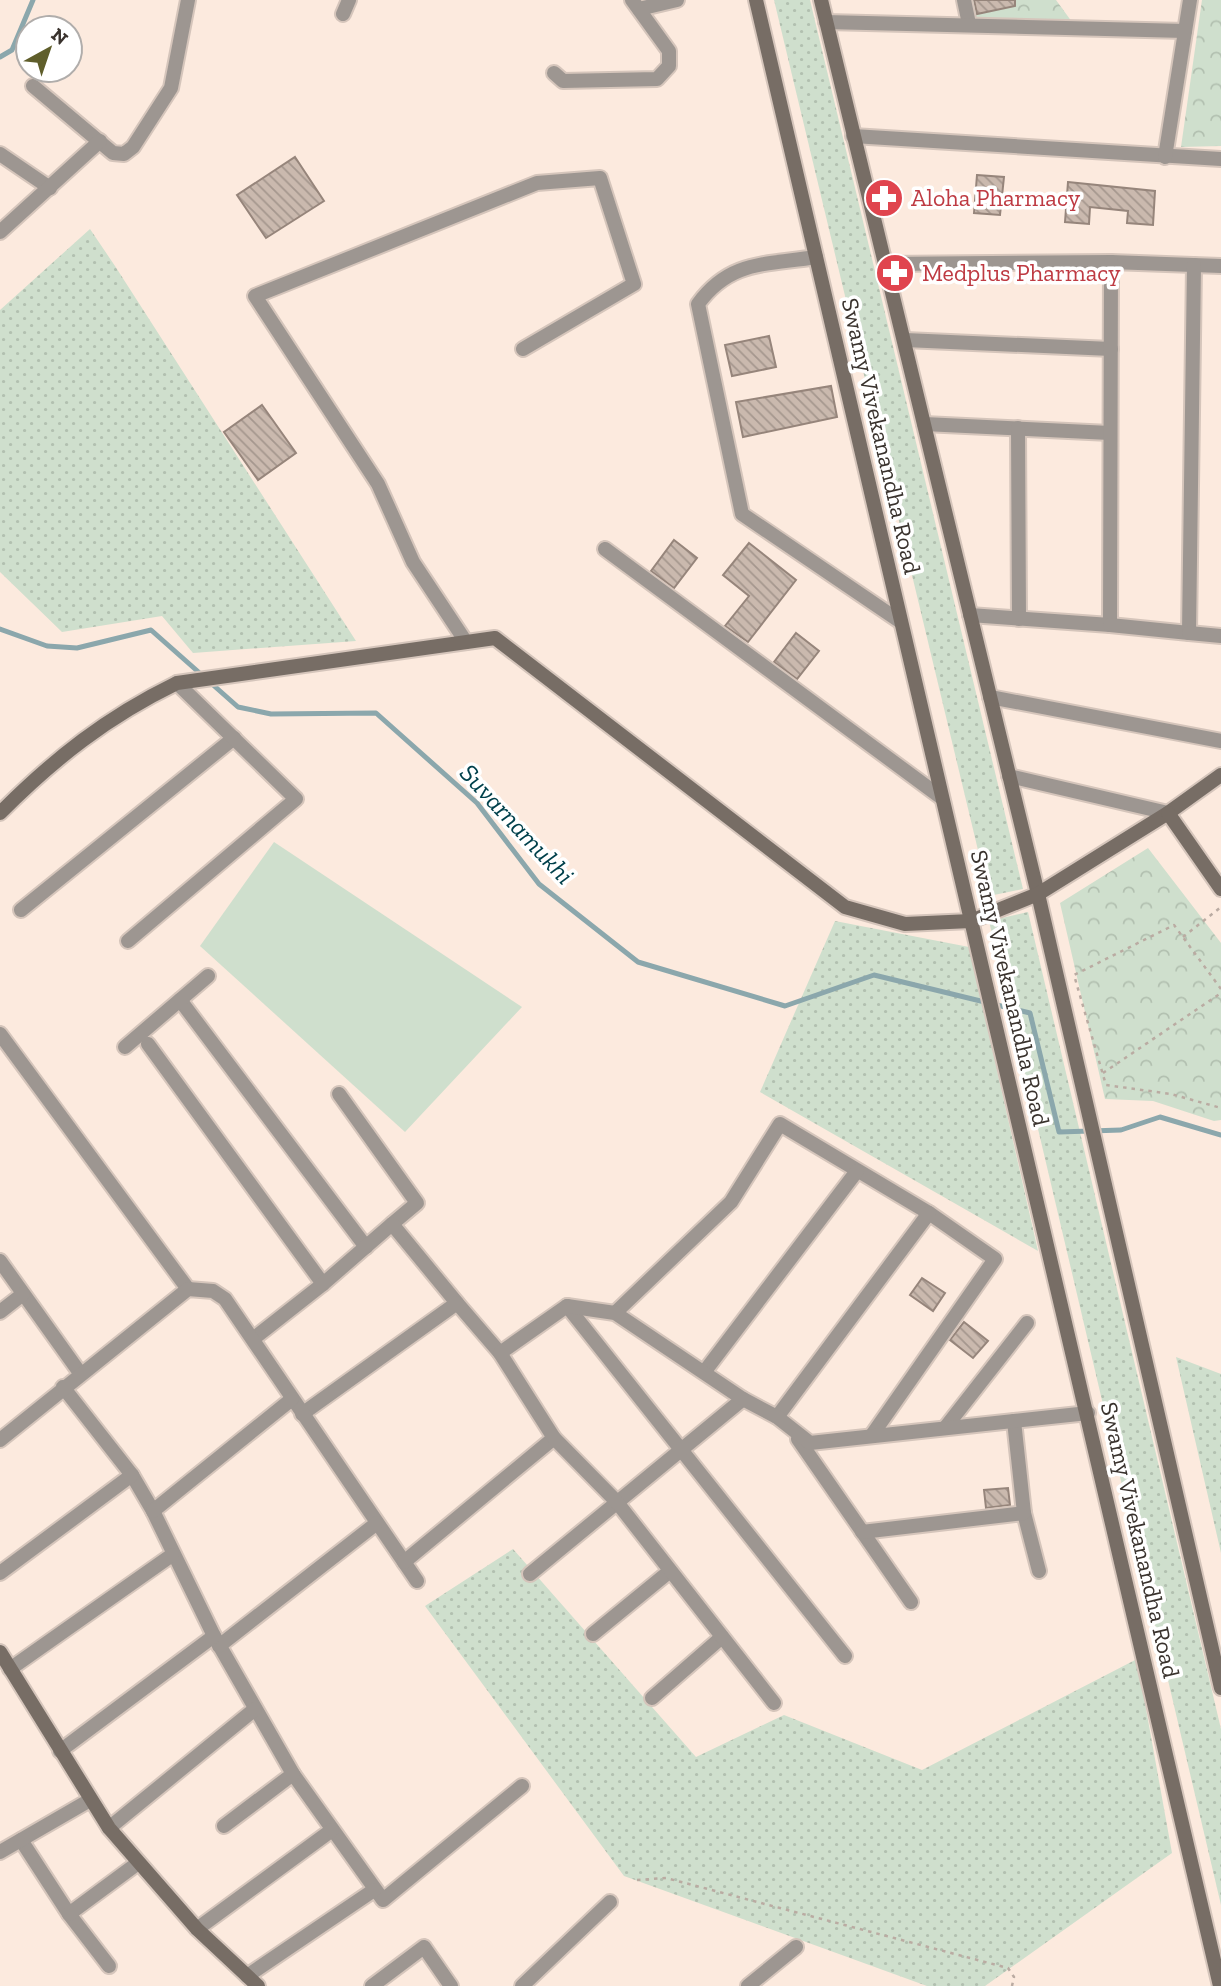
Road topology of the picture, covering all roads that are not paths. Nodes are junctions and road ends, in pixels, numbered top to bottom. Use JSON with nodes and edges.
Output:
{"nodes":[{"id":1,"x":188,"y":0,"type":"edge"},
{"id":2,"x":349,"y":0,"type":"edge"},
{"id":3,"x":677,"y":0,"type":"edge"},
{"id":4,"x":756,"y":0,"type":"edge"},
{"id":5,"x":821,"y":0,"type":"edge"},
{"id":6,"x":964,"y":0,"type":"edge"},
{"id":7,"x":1190,"y":0,"type":"edge"},
{"id":8,"x":636,"y":5,"type":"edge"},
{"id":9,"x":343,"y":14,"type":"dead end"},
{"id":10,"x":826,"y":22,"type":"junction"},
{"id":11,"x":969,"y":24,"type":"junction"},
{"id":12,"x":1185,"y":31,"type":"junction"},
{"id":13,"x":554,"y":74,"type":"dead end"},
{"id":14,"x":33,"y":86,"type":"dead end"},
{"id":15,"x":853,"y":136,"type":"junction"},
{"id":16,"x":100,"y":141,"type":"junction"},
{"id":17,"x":0,"y":154,"type":"edge"},
{"id":18,"x":1165,"y":157,"type":"junction"},
{"id":19,"x":1221,"y":159,"type":"edge"},
{"id":20,"x":50,"y":188,"type":"junction"},
{"id":21,"x":0,"y":232,"type":"edge"},
{"id":22,"x":816,"y":257,"type":"junction"},
{"id":23,"x":1111,"y":262,"type":"junction"},
{"id":24,"x":886,"y":264,"type":"junction"},
{"id":25,"x":1194,"y":265,"type":"junction"},
{"id":26,"x":1221,"y":266,"type":"edge"},
{"id":27,"x":905,"y":340,"type":"junction"},
{"id":28,"x":523,"y":349,"type":"dead end"},
{"id":29,"x":1111,"y":349,"type":"junction"},
{"id":30,"x":925,"y":424,"type":"junction"},
{"id":31,"x":1018,"y":428,"type":"junction"},
{"id":32,"x":1110,"y":433,"type":"junction"},
{"id":33,"x":605,"y":549,"type":"dead end"},
{"id":34,"x":970,"y":615,"type":"junction"},
{"id":35,"x":1019,"y":619,"type":"junction"},
{"id":36,"x":901,"y":622,"type":"junction"},
{"id":37,"x":1110,"y":625,"type":"junction"},
{"id":38,"x":1189,"y":633,"type":"junction"},
{"id":39,"x":1221,"y":636,"type":"edge"},
{"id":40,"x":466,"y":642,"type":"junction"},
{"id":41,"x":178,"y":683,"type":"junction"},
{"id":42,"x":990,"y":697,"type":"junction"},
{"id":43,"x":234,"y":738,"type":"junction"},
{"id":44,"x":1221,"y":741,"type":"edge"},
{"id":45,"x":1221,"y":775,"type":"edge"},
{"id":46,"x":1009,"y":776,"type":"junction"},
{"id":47,"x":942,"y":798,"type":"junction"},
{"id":48,"x":0,"y":813,"type":"edge"},
{"id":49,"x":1168,"y":813,"type":"junction"},
{"id":50,"x":1221,"y":889,"type":"edge"},
{"id":51,"x":1038,"y":894,"type":"junction"},
{"id":52,"x":21,"y":909,"type":"dead end"},
{"id":53,"x":971,"y":921,"type":"junction"},
{"id":54,"x":128,"y":941,"type":"dead end"},
{"id":55,"x":208,"y":976,"type":"dead end"},
{"id":56,"x":180,"y":1000,"type":"junction"},
{"id":57,"x":0,"y":1034,"type":"edge"},
{"id":58,"x":148,"y":1044,"type":"dead end"},
{"id":59,"x":125,"y":1047,"type":"dead end"},
{"id":60,"x":339,"y":1094,"type":"dead end"},
{"id":61,"x":857,"y":1171,"type":"junction"},
{"id":62,"x":929,"y":1213,"type":"junction"},
{"id":63,"x":392,"y":1224,"type":"junction"},
{"id":64,"x":366,"y":1247,"type":"junction"},
{"id":65,"x":0,"y":1261,"type":"edge"},
{"id":66,"x":323,"y":1284,"type":"junction"},
{"id":67,"x":188,"y":1289,"type":"junction"},
{"id":68,"x":23,"y":1294,"type":"junction"},
{"id":69,"x":457,"y":1303,"type":"junction"},
{"id":70,"x":566,"y":1306,"type":"junction"},
{"id":71,"x":0,"y":1312,"type":"edge"},
{"id":72,"x":615,"y":1313,"type":"junction"},
{"id":73,"x":1027,"y":1324,"type":"dead end"},
{"id":74,"x":253,"y":1339,"type":"junction"},
{"id":75,"x":500,"y":1353,"type":"junction"},
{"id":76,"x":705,"y":1371,"type":"junction"},
{"id":77,"x":80,"y":1373,"type":"junction"},
{"id":78,"x":63,"y":1387,"type":"junction"},
{"id":79,"x":292,"y":1399,"type":"junction"},
{"id":80,"x":743,"y":1399,"type":"junction"},
{"id":81,"x":1088,"y":1413,"type":"junction"},
{"id":82,"x":302,"y":1414,"type":"junction"},
{"id":83,"x":776,"y":1417,"type":"junction"},
{"id":84,"x":1014,"y":1421,"type":"junction"},
{"id":85,"x":945,"y":1429,"type":"junction"},
{"id":86,"x":793,"y":1432,"type":"junction"},
{"id":87,"x":872,"y":1435,"type":"junction"},
{"id":88,"x":554,"y":1438,"type":"junction"},
{"id":89,"x":0,"y":1440,"type":"edge"},
{"id":90,"x":681,"y":1450,"type":"junction"},
{"id":91,"x":132,"y":1475,"type":"junction"},
{"id":92,"x":616,"y":1501,"type":"junction"},
{"id":93,"x":153,"y":1511,"type":"junction"},
{"id":94,"x":1024,"y":1513,"type":"junction"},
{"id":95,"x":377,"y":1524,"type":"junction"},
{"id":96,"x":862,"y":1532,"type":"junction"},
{"id":97,"x":172,"y":1555,"type":"junction"},
{"id":98,"x":404,"y":1562,"type":"junction"},
{"id":99,"x":670,"y":1570,"type":"junction"},
{"id":100,"x":1039,"y":1571,"type":"dead end"},
{"id":101,"x":0,"y":1573,"type":"edge"},
{"id":102,"x":530,"y":1574,"type":"dead end"},
{"id":103,"x":417,"y":1581,"type":"dead end"},
{"id":104,"x":911,"y":1602,"type":"dead end"},
{"id":105,"x":593,"y":1634,"type":"dead end"},
{"id":106,"x":722,"y":1637,"type":"junction"},
{"id":107,"x":216,"y":1641,"type":"junction"},
{"id":108,"x":0,"y":1652,"type":"edge"},
{"id":109,"x":845,"y":1656,"type":"dead end"},
{"id":110,"x":10,"y":1669,"type":"junction"},
{"id":111,"x":1221,"y":1688,"type":"edge"},
{"id":112,"x":652,"y":1698,"type":"dead end"},
{"id":113,"x":774,"y":1703,"type":"dead end"},
{"id":114,"x":256,"y":1709,"type":"junction"},
{"id":115,"x":60,"y":1751,"type":"junction"},
{"id":116,"x":293,"y":1774,"type":"junction"},
{"id":117,"x":522,"y":1786,"type":"dead end"},
{"id":118,"x":90,"y":1800,"type":"junction"},
{"id":119,"x":224,"y":1826,"type":"dead end"},
{"id":120,"x":109,"y":1828,"type":"junction"},
{"id":121,"x":332,"y":1830,"type":"junction"},
{"id":122,"x":21,"y":1840,"type":"junction"},
{"id":123,"x":0,"y":1852,"type":"edge"},
{"id":124,"x":138,"y":1863,"type":"junction"},
{"id":125,"x":374,"y":1890,"type":"junction"},
{"id":126,"x":610,"y":1902,"type":"dead end"},
{"id":127,"x":69,"y":1914,"type":"junction"},
{"id":128,"x":197,"y":1929,"type":"junction"},
{"id":129,"x":796,"y":1947,"type":"dead end"},
{"id":130,"x":109,"y":1966,"type":"dead end"},
{"id":131,"x":253,"y":1981,"type":"edge"},
{"id":132,"x":372,"y":1986,"type":"edge"},
{"id":133,"x":451,"y":1986,"type":"edge"},
{"id":134,"x":522,"y":1986,"type":"edge"},
{"id":135,"x":748,"y":1986,"type":"edge"},
{"id":136,"x":1220,"y":1986,"type":"edge"}],
"edges":[{"from":1,"to":16,"type":"street"},
{"from":2,"to":9,"type":"street"},
{"from":3,"to":8,"type":"street"},
{"from":4,"to":22,"type":"main road","name":"Swamy Vivekanandha Road"},
{"from":5,"to":10,"type":"main road","name":"Swamy Vivekanandha Road"},
{"from":6,"to":11,"type":"street"},
{"from":7,"to":12,"type":"street"},
{"from":8,"to":13,"type":"street"},
{"from":10,"to":11,"type":"street"},
{"from":10,"to":15,"type":"main road","name":"Swamy Vivekanandha Road"},
{"from":11,"to":12,"type":"street"},
{"from":12,"to":18,"type":"street"},
{"from":14,"to":16,"type":"street"},
{"from":15,"to":18,"type":"street"},
{"from":15,"to":24,"type":"main road","name":"Swamy Vivekanandha Road"},
{"from":16,"to":20,"type":"street"},
{"from":17,"to":20,"type":"street"},
{"from":18,"to":19,"type":"street"},
{"from":20,"to":21,"type":"street"},
{"from":22,"to":36,"type":"main road","name":"Swamy Vivekanandha Road"},
{"from":22,"to":36,"type":"street"},
{"from":23,"to":24,"type":"street"},
{"from":23,"to":25,"type":"street"},
{"from":23,"to":29,"type":"street"},
{"from":24,"to":27,"type":"main road","name":"Swamy Vivekanandha Road"},
{"from":25,"to":26,"type":"street"},
{"from":25,"to":38,"type":"street"},
{"from":27,"to":29,"type":"street"},
{"from":27,"to":30,"type":"main road","name":"Swamy Vivekanandha Road"},
{"from":28,"to":40,"type":"street"},
{"from":29,"to":32,"type":"street"},
{"from":30,"to":31,"type":"street"},
{"from":30,"to":34,"type":"main road","name":"Swamy Vivekanandha Road"},
{"from":31,"to":32,"type":"street"},
{"from":31,"to":35,"type":"street"},
{"from":32,"to":37,"type":"street"},
{"from":33,"to":47,"type":"street"},
{"from":34,"to":35,"type":"street"},
{"from":34,"to":42,"type":"main road","name":"Swamy Vivekanandha Road"},
{"from":35,"to":37,"type":"street"},
{"from":36,"to":47,"type":"main road","name":"Swamy Vivekanandha Road"},
{"from":37,"to":38,"type":"street"},
{"from":38,"to":39,"type":"street"},
{"from":40,"to":41,"type":"main road"},
{"from":40,"to":53,"type":"main road"},
{"from":41,"to":43,"type":"street"},
{"from":41,"to":48,"type":"main road"},
{"from":42,"to":44,"type":"street"},
{"from":42,"to":46,"type":"main road","name":"Swamy Vivekanandha Road"},
{"from":43,"to":52,"type":"street"},
{"from":43,"to":54,"type":"street"},
{"from":45,"to":49,"type":"main road"},
{"from":46,"to":49,"type":"street"},
{"from":46,"to":51,"type":"main road","name":"Swamy Vivekanandha Road"},
{"from":47,"to":53,"type":"main road","name":"Swamy Vivekanandha Road"},
{"from":49,"to":50,"type":"main road"},
{"from":49,"to":51,"type":"main road"},
{"from":51,"to":53,"type":"main road"},
{"from":51,"to":111,"type":"main road","name":"Swamy Vivekanandha Road"},
{"from":53,"to":81,"type":"main road","name":"Swamy Vivekanandha Road"},
{"from":55,"to":56,"type":"street"},
{"from":56,"to":59,"type":"street"},
{"from":56,"to":64,"type":"street"},
{"from":57,"to":67,"type":"street"},
{"from":58,"to":66,"type":"street"},
{"from":60,"to":63,"type":"street"},
{"from":61,"to":62,"type":"street"},
{"from":61,"to":72,"type":"street"},
{"from":61,"to":76,"type":"street"},
{"from":62,"to":83,"type":"street"},
{"from":62,"to":87,"type":"street"},
{"from":63,"to":64,"type":"street"},
{"from":63,"to":69,"type":"street"},
{"from":64,"to":66,"type":"street"},
{"from":65,"to":68,"type":"street"},
{"from":66,"to":74,"type":"street"},
{"from":67,"to":74,"type":"street"},
{"from":67,"to":77,"type":"street"},
{"from":68,"to":71,"type":"street"},
{"from":68,"to":77,"type":"street"},
{"from":69,"to":75,"type":"street"},
{"from":69,"to":82,"type":"street"},
{"from":70,"to":72,"type":"street"},
{"from":70,"to":75,"type":"street"},
{"from":70,"to":90,"type":"street"},
{"from":72,"to":76,"type":"street"},
{"from":73,"to":85,"type":"street"},
{"from":74,"to":79,"type":"street"},
{"from":75,"to":88,"type":"street"},
{"from":76,"to":80,"type":"street"},
{"from":77,"to":78,"type":"street"},
{"from":78,"to":89,"type":"street"},
{"from":78,"to":91,"type":"street"},
{"from":79,"to":82,"type":"street"},
{"from":79,"to":93,"type":"street"},
{"from":80,"to":83,"type":"street"},
{"from":80,"to":90,"type":"street"},
{"from":81,"to":84,"type":"street"},
{"from":81,"to":136,"type":"main road","name":"Swamy Vivekanandha Road"},
{"from":82,"to":95,"type":"street"},
{"from":83,"to":86,"type":"street"},
{"from":84,"to":85,"type":"street"},
{"from":84,"to":94,"type":"street"},
{"from":85,"to":87,"type":"street"},
{"from":86,"to":87,"type":"street"},
{"from":86,"to":96,"type":"street"},
{"from":88,"to":92,"type":"street"},
{"from":88,"to":98,"type":"street"},
{"from":90,"to":92,"type":"street"},
{"from":90,"to":109,"type":"street"},
{"from":91,"to":93,"type":"street"},
{"from":91,"to":101,"type":"street"},
{"from":92,"to":99,"type":"street"},
{"from":92,"to":102,"type":"street"},
{"from":93,"to":97,"type":"street"},
{"from":94,"to":96,"type":"street"},
{"from":94,"to":100,"type":"street"},
{"from":95,"to":98,"type":"street"},
{"from":95,"to":107,"type":"street"},
{"from":96,"to":104,"type":"street"},
{"from":97,"to":107,"type":"street"},
{"from":97,"to":110,"type":"street"},
{"from":98,"to":103,"type":"street"},
{"from":99,"to":105,"type":"street"},
{"from":99,"to":106,"type":"street"},
{"from":106,"to":112,"type":"street"},
{"from":106,"to":113,"type":"street"},
{"from":107,"to":114,"type":"street"},
{"from":107,"to":115,"type":"street"},
{"from":108,"to":110,"type":"main road"},
{"from":110,"to":115,"type":"main road"},
{"from":114,"to":116,"type":"street"},
{"from":114,"to":120,"type":"street"},
{"from":115,"to":118,"type":"main road"},
{"from":116,"to":119,"type":"street"},
{"from":116,"to":121,"type":"street"},
{"from":117,"to":125,"type":"street"},
{"from":118,"to":120,"type":"main road"},
{"from":118,"to":122,"type":"street"},
{"from":120,"to":124,"type":"main road"},
{"from":121,"to":125,"type":"street"},
{"from":121,"to":128,"type":"street"},
{"from":122,"to":123,"type":"street"},
{"from":122,"to":127,"type":"street"},
{"from":124,"to":127,"type":"street"},
{"from":124,"to":128,"type":"main road"},
{"from":125,"to":131,"type":"street"},
{"from":126,"to":134,"type":"street"},
{"from":127,"to":130,"type":"street"},
{"from":128,"to":131,"type":"main road"},
{"from":129,"to":135,"type":"street"},
{"from":132,"to":133,"type":"street"}]}
